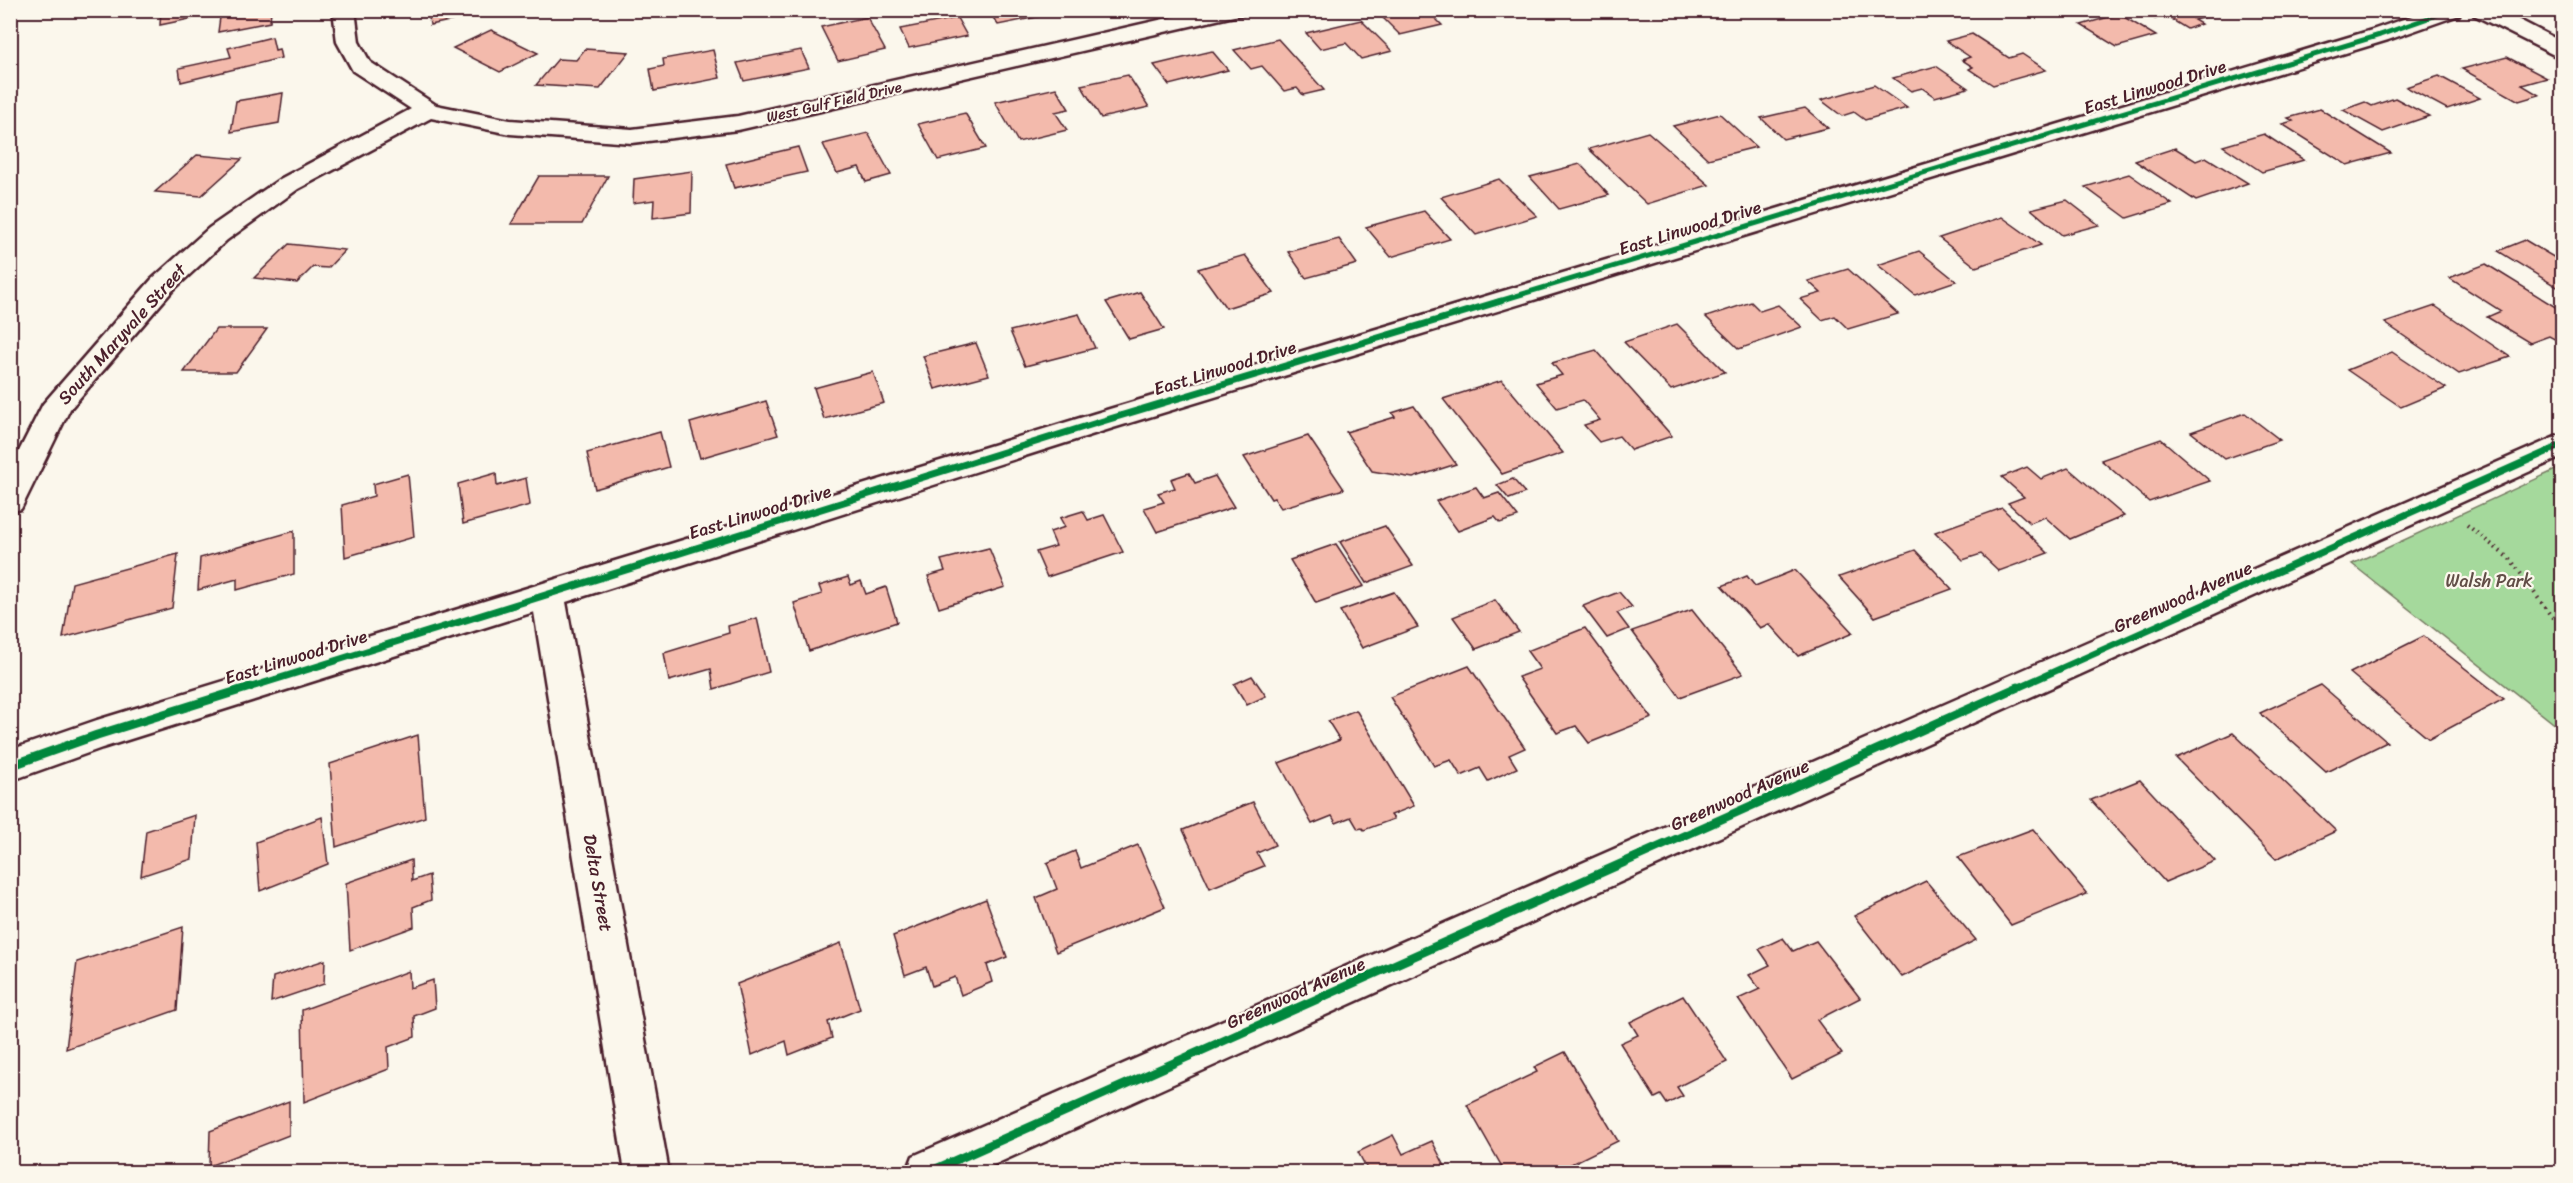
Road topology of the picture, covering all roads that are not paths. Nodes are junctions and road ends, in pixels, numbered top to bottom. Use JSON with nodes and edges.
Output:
{"nodes":[{"id":1,"x":344,"y":10,"type":"edge"},
{"id":2,"x":1234,"y":10,"type":"edge"},
{"id":3,"x":2451,"y":10,"type":"edge"},
{"id":4,"x":2482,"y":10,"type":"edge"},
{"id":5,"x":2562,"y":50,"type":"edge"},
{"id":6,"x":428,"y":110,"type":"junction"},
{"id":7,"x":2562,"y":445,"type":"edge"},
{"id":8,"x":10,"y":501,"type":"edge"},
{"id":9,"x":548,"y":594,"type":"junction"},
{"id":10,"x":10,"y":766,"type":"edge"},
{"id":11,"x":647,"y":1173,"type":"edge"},
{"id":12,"x":929,"y":1173,"type":"edge"}],
"edges":[{"from":1,"to":6,"type":"street"},
{"from":2,"to":6,"type":"street","name":"West Gulf Field Drive"},
{"from":3,"to":9,"type":"street","name":"East Linwood Drive"},
{"from":4,"to":5,"type":"street"},
{"from":6,"to":8,"type":"street","name":"South Maryvale Street"},
{"from":7,"to":12,"type":"street","name":"Greenwood Avenue"},
{"from":9,"to":10,"type":"street","name":"East Linwood Drive"},
{"from":9,"to":11,"type":"street","name":"Delta Street"}]}
